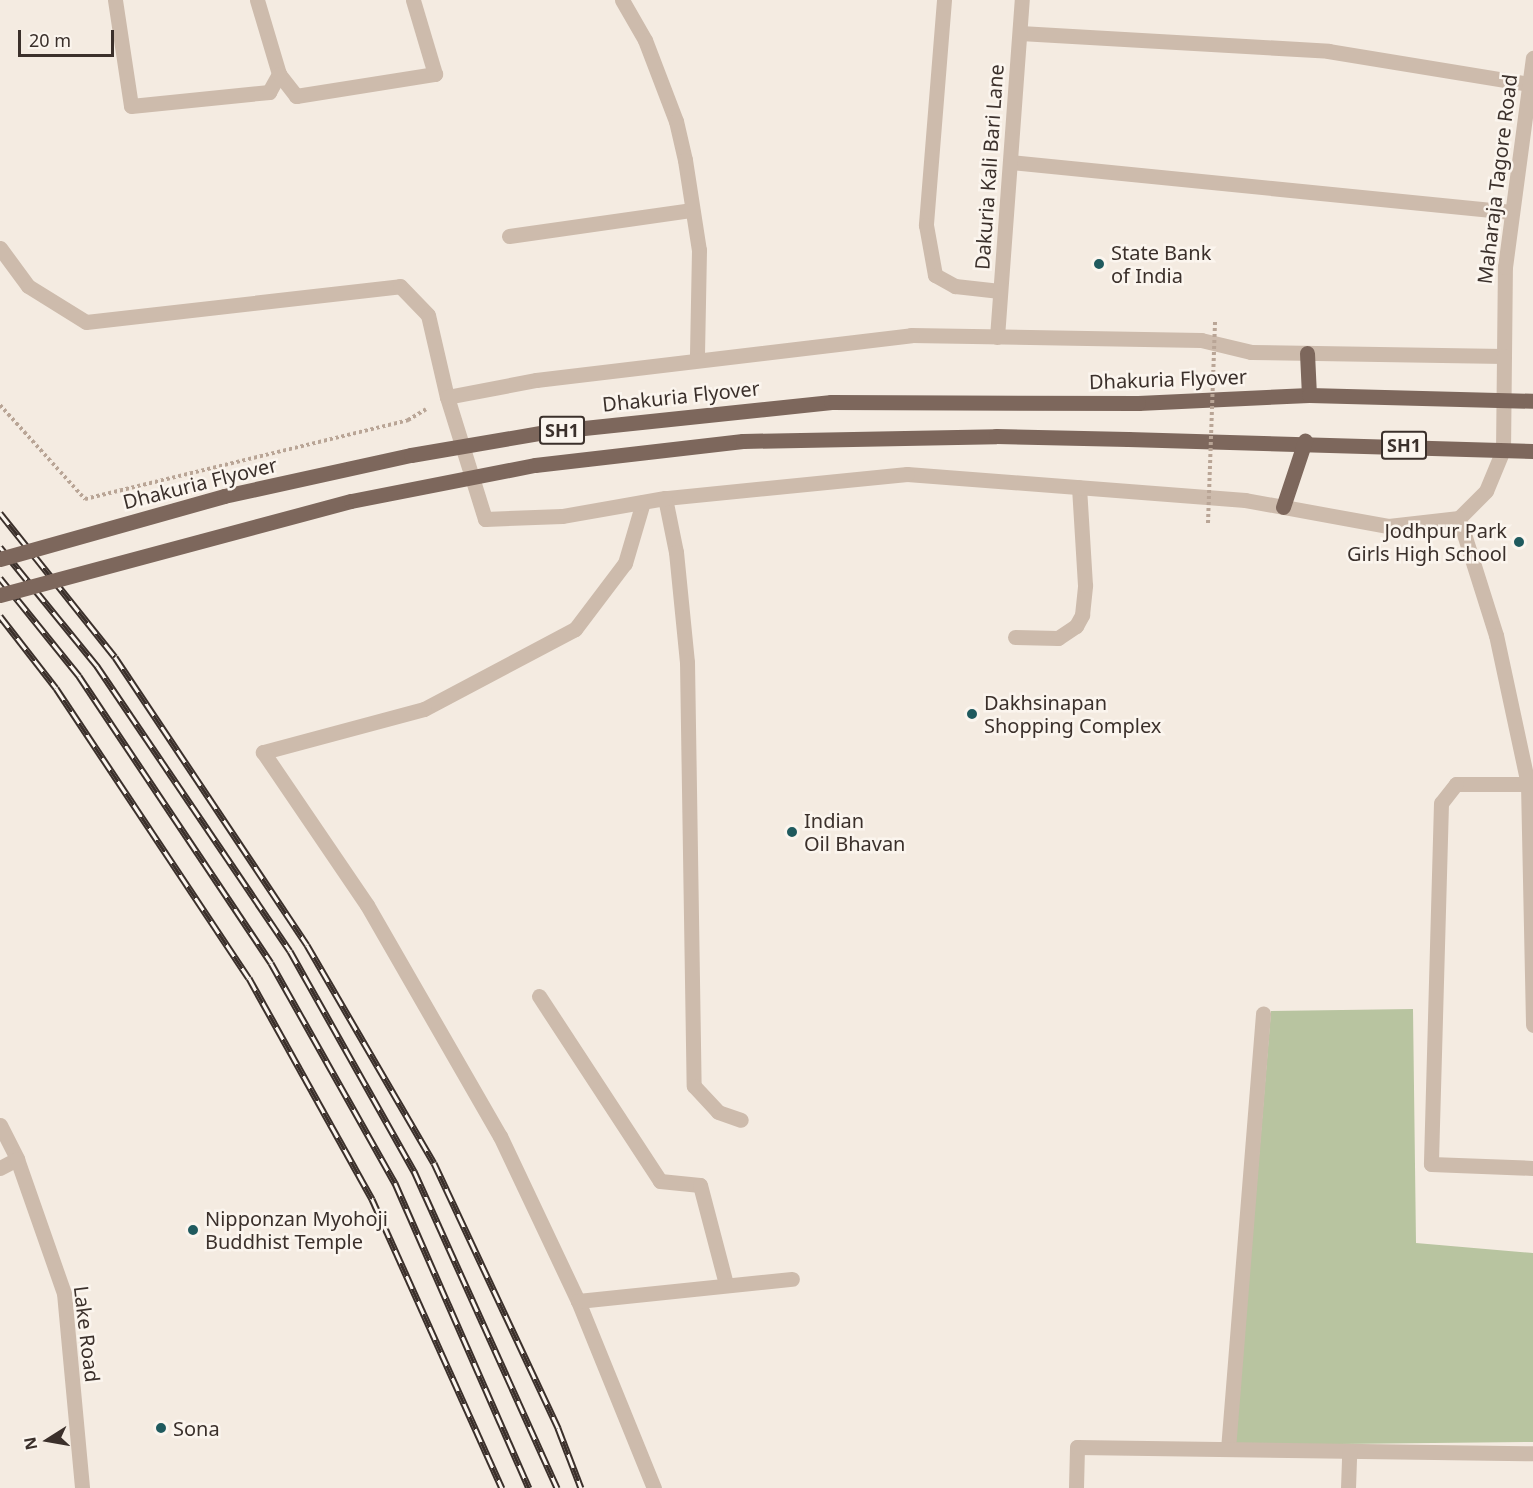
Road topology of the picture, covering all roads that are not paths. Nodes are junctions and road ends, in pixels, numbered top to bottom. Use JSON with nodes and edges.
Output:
{"nodes":[{"id":1,"x":115,"y":0,"type":"edge"},
{"id":2,"x":256,"y":0,"type":"edge"},
{"id":3,"x":413,"y":0,"type":"edge"},
{"id":4,"x":622,"y":0,"type":"edge"},
{"id":5,"x":945,"y":0,"type":"edge"},
{"id":6,"x":1022,"y":0,"type":"edge"},
{"id":7,"x":1020,"y":33,"type":"junction"},
{"id":8,"x":1533,"y":58,"type":"edge"},
{"id":9,"x":279,"y":74,"type":"junction"},
{"id":10,"x":1530,"y":84,"type":"junction"},
{"id":11,"x":1010,"y":162,"type":"junction"},
{"id":12,"x":692,"y":210,"type":"junction"},
{"id":13,"x":1512,"y":212,"type":"junction"},
{"id":14,"x":509,"y":236,"type":"dead end"},
{"id":15,"x":0,"y":248,"type":"edge"},
{"id":16,"x":1000,"y":291,"type":"junction"},
{"id":17,"x":997,"y":337,"type":"junction"},
{"id":18,"x":1307,"y":353,"type":"junction"},
{"id":19,"x":1504,"y":356,"type":"junction"},
{"id":20,"x":697,"y":360,"type":"junction"},
{"id":21,"x":1309,"y":395,"type":"junction"},
{"id":22,"x":447,"y":397,"type":"junction"},
{"id":23,"x":1504,"y":400,"type":"junction"},
{"id":24,"x":1533,"y":401,"type":"edge"},
{"id":25,"x":1305,"y":441,"type":"junction"},
{"id":26,"x":1503,"y":450,"type":"junction"},
{"id":27,"x":1533,"y":451,"type":"edge"},
{"id":28,"x":1079,"y":487,"type":"junction"},
{"id":29,"x":665,"y":498,"type":"junction"},
{"id":30,"x":643,"y":502,"type":"junction"},
{"id":31,"x":1283,"y":507,"type":"junction"},
{"id":32,"x":1459,"y":518,"type":"junction"},
{"id":33,"x":0,"y":559,"type":"edge"},
{"id":34,"x":0,"y":595,"type":"edge"},
{"id":35,"x":1015,"y":637,"type":"dead end"},
{"id":36,"x":1528,"y":784,"type":"junction"},
{"id":37,"x":539,"y":996,"type":"dead end"},
{"id":38,"x":1263,"y":1013,"type":"dead end"},
{"id":39,"x":1533,"y":1025,"type":"edge"},
{"id":40,"x":741,"y":1120,"type":"dead end"},
{"id":41,"x":0,"y":1125,"type":"edge"},
{"id":42,"x":17,"y":1159,"type":"junction"},
{"id":43,"x":0,"y":1168,"type":"edge"},
{"id":44,"x":1533,"y":1168,"type":"edge"},
{"id":45,"x":792,"y":1279,"type":"dead end"},
{"id":46,"x":726,"y":1284,"type":"junction"},
{"id":47,"x":578,"y":1301,"type":"junction"},
{"id":48,"x":1228,"y":1449,"type":"junction"},
{"id":49,"x":1348,"y":1451,"type":"junction"},
{"id":50,"x":1533,"y":1453,"type":"edge"},
{"id":51,"x":82,"y":1488,"type":"edge"},
{"id":52,"x":654,"y":1488,"type":"edge"},
{"id":53,"x":1076,"y":1488,"type":"edge"},
{"id":54,"x":1348,"y":1488,"type":"edge"}],
"edges":[{"from":1,"to":9,"type":"street"},
{"from":2,"to":9,"type":"street"},
{"from":3,"to":9,"type":"street"},
{"from":4,"to":12,"type":"street"},
{"from":5,"to":16,"type":"street"},
{"from":6,"to":7,"type":"street","name":"Dakuria Kali Bari Lane"},
{"from":7,"to":10,"type":"street"},
{"from":7,"to":11,"type":"street","name":"Dakuria Kali Bari Lane"},
{"from":8,"to":10,"type":"street","name":"Maharaja Tagore Road"},
{"from":10,"to":13,"type":"street","name":"Maharaja Tagore Road"},
{"from":11,"to":13,"type":"street"},
{"from":11,"to":16,"type":"street","name":"Dakuria Kali Bari Lane"},
{"from":12,"to":14,"type":"street"},
{"from":12,"to":20,"type":"street"},
{"from":13,"to":19,"type":"street","name":"Maharaja Tagore Road"},
{"from":15,"to":22,"type":"street"},
{"from":16,"to":17,"type":"street","name":"Dakuria Kali Bari Lane"},
{"from":17,"to":18,"type":"street"},
{"from":17,"to":20,"type":"street"},
{"from":18,"to":19,"type":"street"},
{"from":18,"to":21,"type":"main road"},
{"from":19,"to":23,"type":"street","name":"Maharaja Tagore Road"},
{"from":20,"to":22,"type":"street"},
{"from":21,"to":23,"type":"main road","number":"SH1"},
{"from":21,"to":33,"type":"main road","name":"Dhakuria Flyover","number":"SH1","bridge":true},
{"from":22,"to":30,"type":"street"},
{"from":23,"to":24,"type":"main road","number":"SH1"},
{"from":23,"to":26,"type":"street","name":"Maharaja Tagore Road"},
{"from":25,"to":26,"type":"main road","number":"SH1"},
{"from":25,"to":31,"type":"main road"},
{"from":25,"to":34,"type":"main road","number":"SH1","bridge":true},
{"from":26,"to":27,"type":"main road","number":"SH1"},
{"from":26,"to":32,"type":"street"},
{"from":28,"to":29,"type":"street"},
{"from":28,"to":31,"type":"street"},
{"from":28,"to":35,"type":"street"},
{"from":29,"to":30,"type":"street"},
{"from":29,"to":40,"type":"street"},
{"from":30,"to":47,"type":"street"},
{"from":31,"to":32,"type":"street"},
{"from":32,"to":36,"type":"street"},
{"from":36,"to":39,"type":"street"},
{"from":36,"to":44,"type":"street"},
{"from":37,"to":46,"type":"street"},
{"from":38,"to":48,"type":"street"},
{"from":41,"to":42,"type":"street","name":"Lake Road"},
{"from":42,"to":43,"type":"street"},
{"from":42,"to":51,"type":"street","name":"Lake Road"},
{"from":45,"to":46,"type":"street"},
{"from":46,"to":47,"type":"street"},
{"from":47,"to":52,"type":"street"},
{"from":48,"to":49,"type":"street"},
{"from":48,"to":53,"type":"street"},
{"from":49,"to":50,"type":"street"},
{"from":49,"to":54,"type":"street"}]}
